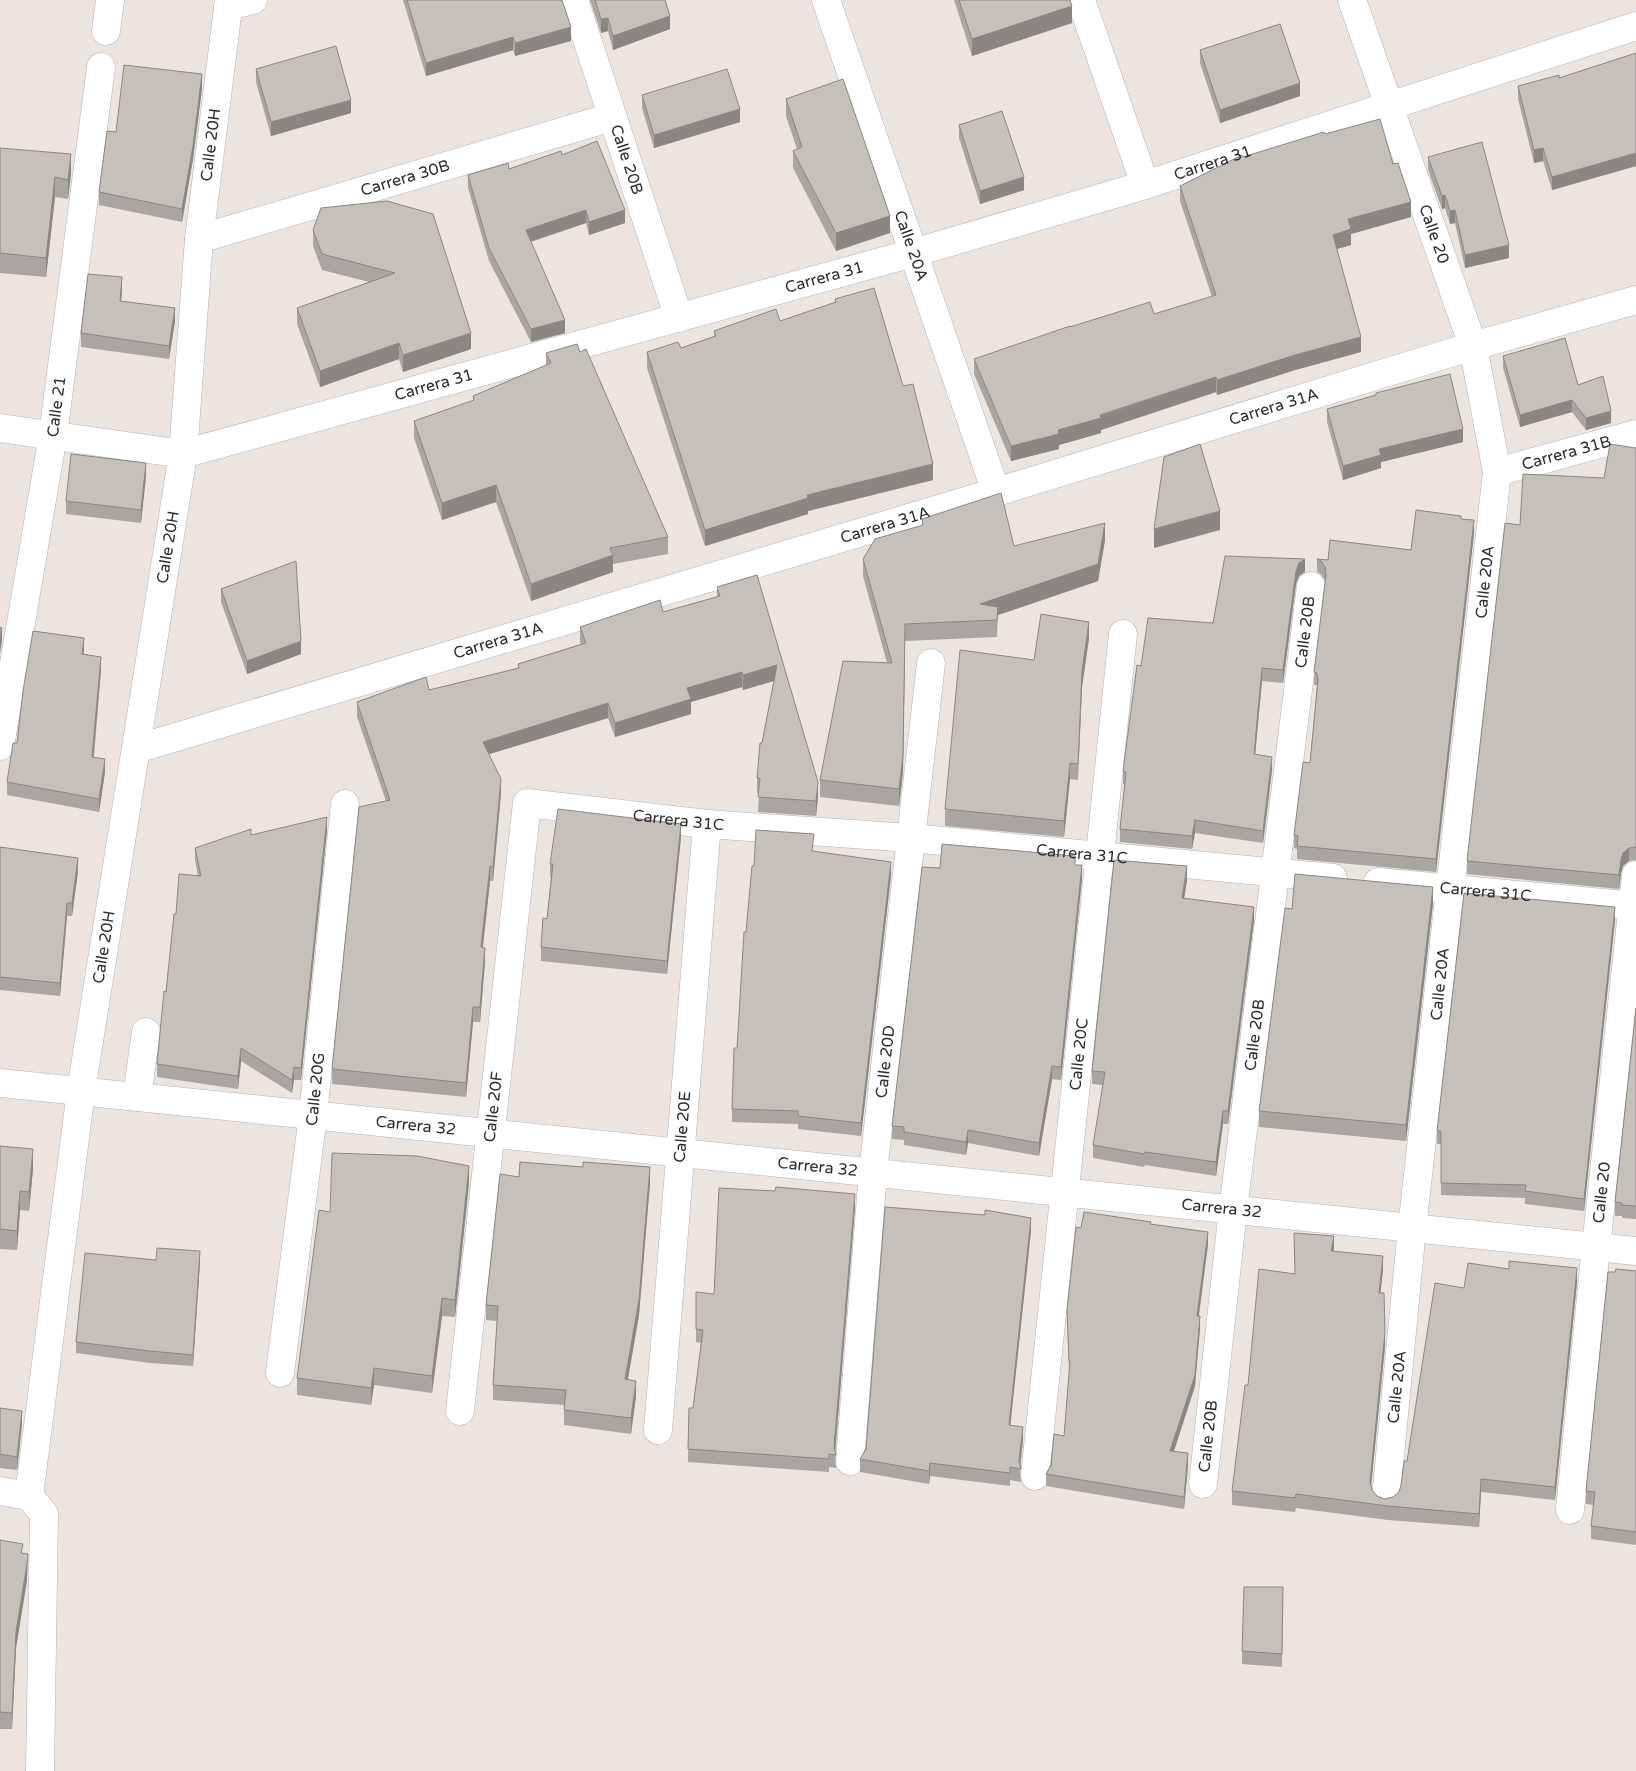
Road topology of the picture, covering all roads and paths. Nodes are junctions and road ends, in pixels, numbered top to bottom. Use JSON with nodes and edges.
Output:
{"nodes":[{"id":1,"x":110,"y":0,"type":"edge"},
{"id":2,"x":574,"y":0,"type":"edge"},
{"id":3,"x":826,"y":0,"type":"edge"},
{"id":4,"x":1081,"y":0,"type":"edge"},
{"id":5,"x":1352,"y":0,"type":"edge"},
{"id":6,"x":237,"y":2,"type":"edge"},
{"id":7,"x":1636,"y":26,"type":"edge"},
{"id":8,"x":106,"y":31,"type":"dead end"},
{"id":9,"x":101,"y":67,"type":"dead end"},
{"id":10,"x":1389,"y":106,"type":"junction"},
{"id":11,"x":612,"y":116,"type":"junction"},
{"id":12,"x":1145,"y":185,"type":"junction"},
{"id":13,"x":199,"y":239,"type":"junction"},
{"id":14,"x":913,"y":253,"type":"junction"},
{"id":15,"x":1636,"y":300,"type":"edge"},
{"id":16,"x":679,"y":318,"type":"junction"},
{"id":17,"x":1473,"y":346,"type":"junction"},
{"id":18,"x":0,"y":428,"type":"edge"},
{"id":19,"x":1636,"y":434,"type":"edge"},
{"id":20,"x":54,"y":435,"type":"junction"},
{"id":21,"x":183,"y":454,"type":"junction"},
{"id":22,"x":1497,"y":472,"type":"junction"},
{"id":23,"x":996,"y":492,"type":"junction"},
{"id":24,"x":1311,"y":586,"type":"dead end"},
{"id":25,"x":1124,"y":634,"type":"dead end"},
{"id":26,"x":931,"y":663,"type":"dead end"},
{"id":27,"x":0,"y":746,"type":"edge"},
{"id":28,"x":136,"y":750,"type":"junction"},
{"id":29,"x":527,"y":803,"type":"joint"},
{"id":30,"x":345,"y":804,"type":"dead end"},
{"id":31,"x":707,"y":824,"type":"junction"},
{"id":32,"x":911,"y":838,"type":"junction"},
{"id":33,"x":1100,"y":856,"type":"junction"},
{"id":34,"x":1276,"y":872,"type":"junction"},
{"id":35,"x":1636,"y":875,"type":"edge"},
{"id":36,"x":1450,"y":888,"type":"junction"},
{"id":37,"x":1635,"y":906,"type":"edge"},
{"id":38,"x":146,"y":1032,"type":"dead end"},
{"id":39,"x":0,"y":1083,"type":"edge"},
{"id":40,"x":81,"y":1091,"type":"junction"},
{"id":41,"x":137,"y":1097,"type":"junction"},
{"id":42,"x":313,"y":1115,"type":"junction"},
{"id":43,"x":491,"y":1133,"type":"junction"},
{"id":44,"x":680,"y":1153,"type":"junction"},
{"id":45,"x":873,"y":1172,"type":"junction"},
{"id":46,"x":1064,"y":1192,"type":"junction"},
{"id":47,"x":1233,"y":1210,"type":"junction"},
{"id":48,"x":1412,"y":1228,"type":"junction"},
{"id":49,"x":1596,"y":1247,"type":"junction"},
{"id":50,"x":1636,"y":1251,"type":"edge"},
{"id":51,"x":280,"y":1372,"type":"dead end"},
{"id":52,"x":460,"y":1412,"type":"dead end"},
{"id":53,"x":658,"y":1430,"type":"dead end"},
{"id":54,"x":850,"y":1460,"type":"dead end"},
{"id":55,"x":1035,"y":1476,"type":"dead end"},
{"id":56,"x":1202,"y":1484,"type":"dead end"},
{"id":57,"x":0,"y":1492,"type":"edge"},
{"id":58,"x":29,"y":1496,"type":"junction"},
{"id":59,"x":1386,"y":1497,"type":"edge"},
{"id":60,"x":1570,"y":1510,"type":"dead end"},
{"id":61,"x":40,"y":1771,"type":"edge"}],
"edges":[{"from":1,"to":8,"type":"street"},
{"from":2,"to":11,"type":"street","name":"Calle 20B"},
{"from":3,"to":14,"type":"street","name":"Calle 20A"},
{"from":4,"to":12,"type":"street"},
{"from":5,"to":10,"type":"street","name":"Calle 20"},
{"from":6,"to":13,"type":"street","name":"Calle 20H"},
{"from":7,"to":10,"type":"street","name":"Carrera 31"},
{"from":9,"to":20,"type":"street","name":"Calle 21"},
{"from":10,"to":12,"type":"street","name":"Carrera 31"},
{"from":10,"to":17,"type":"street","name":"Calle 20"},
{"from":11,"to":13,"type":"street","name":"Carrera 30B"},
{"from":11,"to":16,"type":"street","name":"Calle 20B"},
{"from":12,"to":14,"type":"street","name":"Carrera 31"},
{"from":13,"to":21,"type":"street","name":"Calle 20H"},
{"from":14,"to":16,"type":"street","name":"Carrera 31"},
{"from":14,"to":23,"type":"street","name":"Calle 20A"},
{"from":15,"to":17,"type":"street","name":"Carrera 31A"},
{"from":16,"to":21,"type":"street","name":"Carrera 31"},
{"from":17,"to":22,"type":"street","name":"Calle 20"},
{"from":17,"to":23,"type":"street","name":"Carrera 31A"},
{"from":18,"to":20,"type":"street","name":"Carrera 31"},
{"from":19,"to":22,"type":"street","name":"Carrera 31B"},
{"from":20,"to":21,"type":"street","name":"Carrera 31"},
{"from":20,"to":27,"type":"street","name":"Calle 21"},
{"from":21,"to":28,"type":"street","name":"Calle 20H"},
{"from":22,"to":36,"type":"street","name":"Calle 20A"},
{"from":23,"to":28,"type":"street","name":"Carrera 31A"},
{"from":24,"to":34,"type":"street","name":"Calle 20B"},
{"from":25,"to":33,"type":"street","name":"Calle 20C"},
{"from":26,"to":32,"type":"street","name":"Calle 20D"},
{"from":28,"to":40,"type":"street","name":"Calle 20H"},
{"from":29,"to":31,"type":"street","name":"Carrera 31C"},
{"from":29,"to":43,"type":"street","name":"Calle 20F"},
{"from":30,"to":42,"type":"street","name":"Calle 20G"},
{"from":31,"to":32,"type":"street","name":"Carrera 31C"},
{"from":31,"to":44,"type":"street","name":"Calle 20E"},
{"from":32,"to":33,"type":"street","name":"Carrera 31C"},
{"from":32,"to":45,"type":"street","name":"Calle 20D"},
{"from":33,"to":34,"type":"street","name":"Carrera 31C"},
{"from":33,"to":46,"type":"street","name":"Calle 20C"},
{"from":34,"to":36,"type":"street","name":"Carrera 31C"},
{"from":34,"to":47,"type":"street","name":"Calle 20B"},
{"from":35,"to":37,"type":"street","name":"Calle 20"},
{"from":36,"to":37,"type":"street","name":"Carrera 31C"},
{"from":36,"to":48,"type":"street","name":"Calle 20A"},
{"from":37,"to":49,"type":"street","name":"Calle 20"},
{"from":38,"to":41,"type":"street"},
{"from":39,"to":40,"type":"street","name":"Carrera 32"},
{"from":40,"to":41,"type":"street","name":"Carrera 32"},
{"from":40,"to":58,"type":"street","name":"Calle 20H"},
{"from":41,"to":42,"type":"street","name":"Carrera 32"},
{"from":42,"to":43,"type":"street","name":"Carrera 32"},
{"from":42,"to":51,"type":"street","name":"Calle 20G"},
{"from":43,"to":44,"type":"street","name":"Carrera 32"},
{"from":43,"to":52,"type":"street","name":"Calle 20F"},
{"from":44,"to":45,"type":"street","name":"Carrera 32"},
{"from":44,"to":53,"type":"street","name":"Calle 20E"},
{"from":45,"to":46,"type":"street","name":"Carrera 32"},
{"from":45,"to":54,"type":"street","name":"Calle 20D"},
{"from":46,"to":47,"type":"street","name":"Carrera 32"},
{"from":46,"to":55,"type":"street","name":"Calle 20C"},
{"from":47,"to":48,"type":"street","name":"Carrera 32"},
{"from":47,"to":56,"type":"street","name":"Calle 20B"},
{"from":48,"to":49,"type":"street","name":"Carrera 32"},
{"from":48,"to":59,"type":"street","name":"Calle 20A"},
{"from":49,"to":50,"type":"street","name":"Carrera 32"},
{"from":49,"to":60,"type":"street","name":"Calle 20"},
{"from":57,"to":58,"type":"street"},
{"from":58,"to":61,"type":"street"}]}
